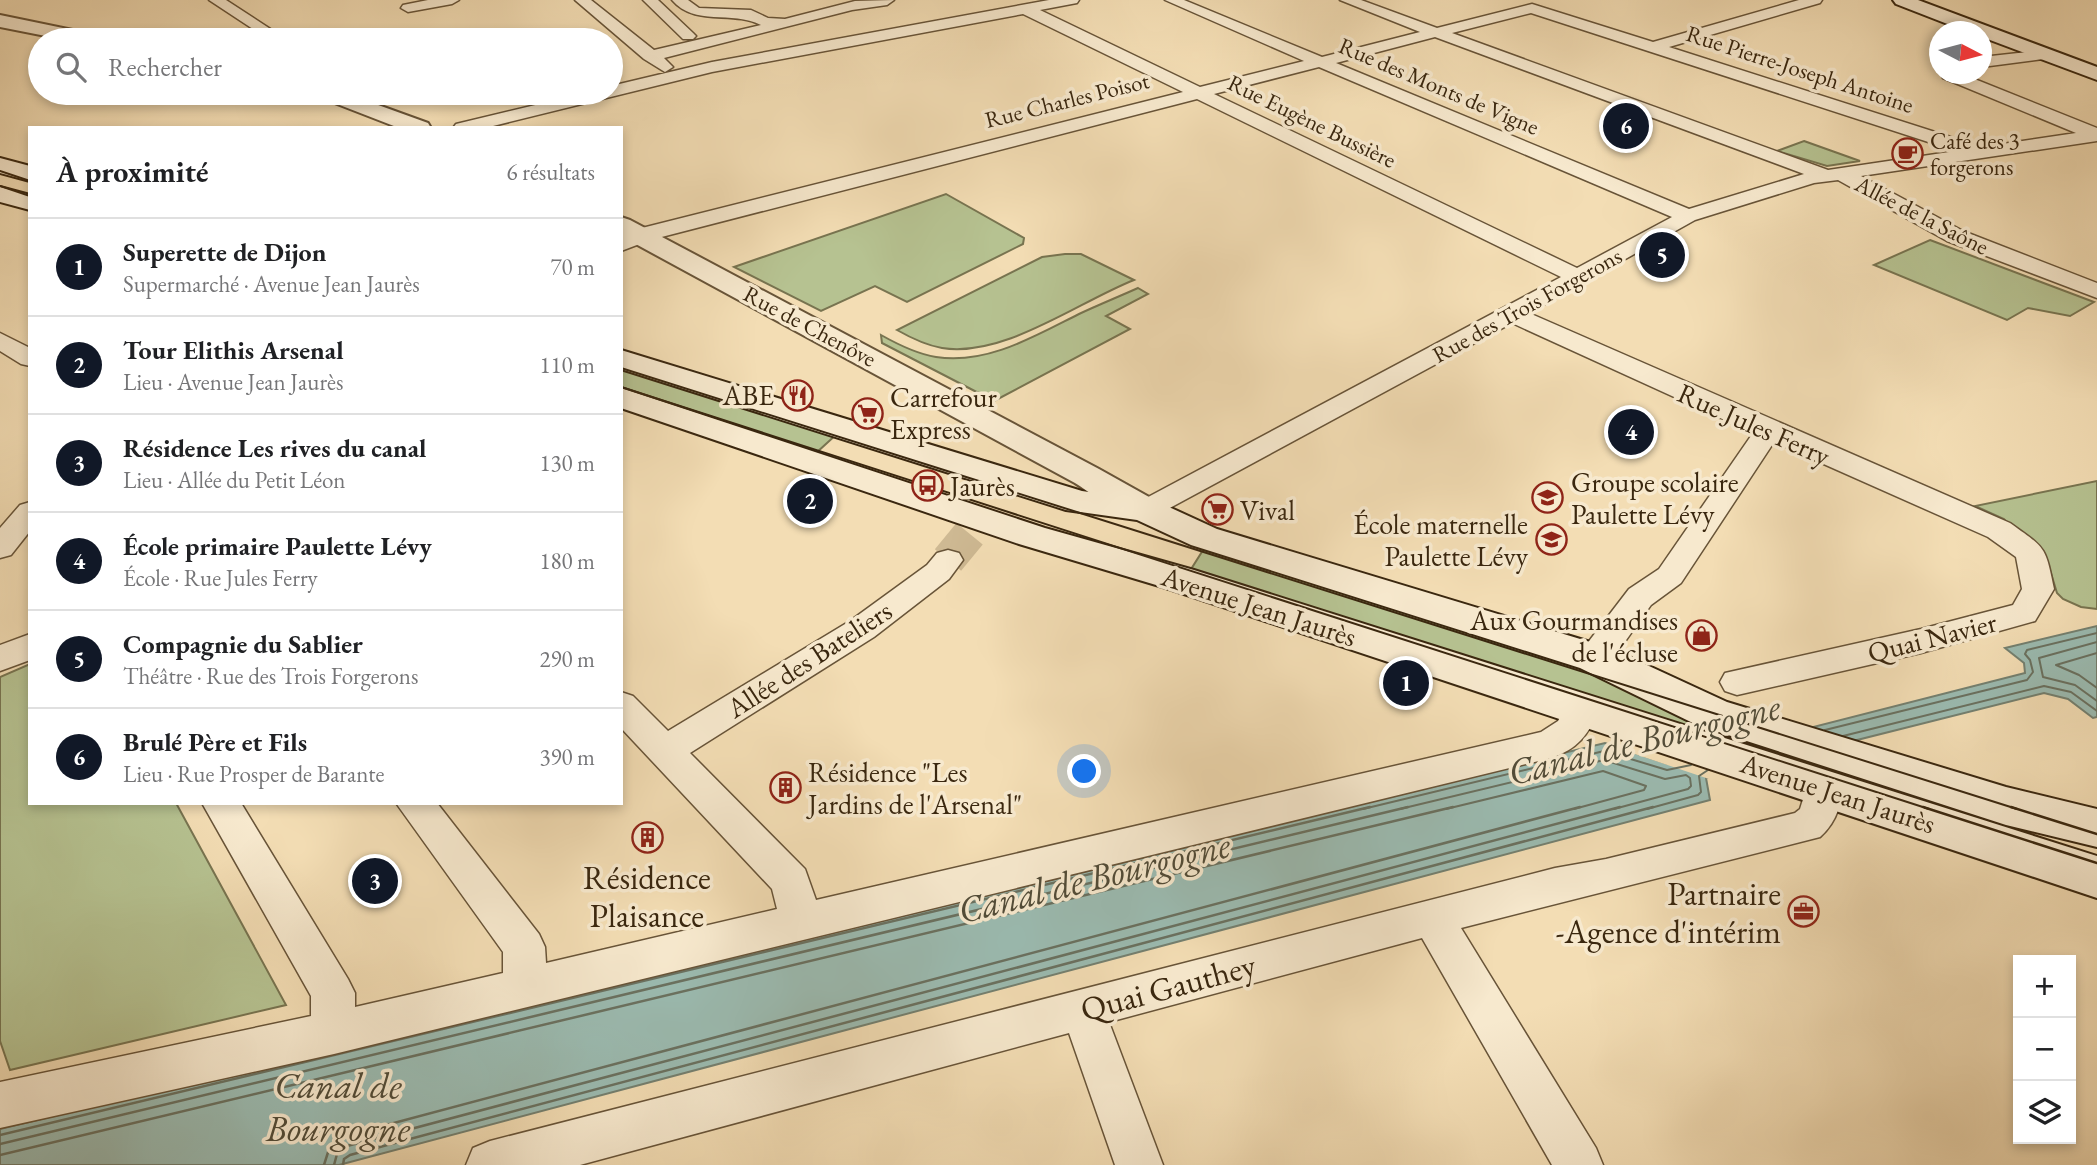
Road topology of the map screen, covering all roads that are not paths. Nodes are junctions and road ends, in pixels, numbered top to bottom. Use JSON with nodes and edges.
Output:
{"nodes":[{"id":1,"x":216,"y":0,"type":"edge"},
{"id":2,"x":452,"y":0,"type":"edge"},
{"id":3,"x":582,"y":0,"type":"edge"},
{"id":4,"x":649,"y":0,"type":"edge"},
{"id":5,"x":679,"y":0,"type":"edge"},
{"id":6,"x":887,"y":0,"type":"edge"},
{"id":7,"x":1072,"y":0,"type":"edge"},
{"id":8,"x":1172,"y":0,"type":"edge"},
{"id":9,"x":1347,"y":0,"type":"edge"},
{"id":10,"x":1558,"y":0,"type":"edge"},
{"id":11,"x":1815,"y":0,"type":"edge"},
{"id":12,"x":1902,"y":0,"type":"edge"},
{"id":13,"x":1523,"y":4,"type":"edge"},
{"id":14,"x":408,"y":8,"type":"dead end"},
{"id":15,"x":1025,"y":9,"type":"junction"},
{"id":16,"x":0,"y":21,"type":"edge"},
{"id":17,"x":782,"y":23,"type":"junction"},
{"id":18,"x":34,"y":28,"type":"edge"},
{"id":19,"x":260,"y":28,"type":"edge"},
{"id":20,"x":616,"y":28,"type":"edge"},
{"id":21,"x":1435,"y":33,"type":"junction"},
{"id":22,"x":623,"y":34,"type":"edge"},
{"id":23,"x":696,"y":46,"type":"junction"},
{"id":24,"x":1655,"y":46,"type":"junction"},
{"id":25,"x":2045,"y":55,"type":"junction"},
{"id":26,"x":650,"y":56,"type":"junction"},
{"id":27,"x":1992,"y":61,"type":"edge"},
{"id":28,"x":1319,"y":62,"type":"junction"},
{"id":29,"x":712,"y":67,"type":"junction"},
{"id":30,"x":2097,"y":74,"type":"edge"},
{"id":31,"x":675,"y":76,"type":"junction"},
{"id":32,"x":1973,"y":84,"type":"edge"},
{"id":33,"x":623,"y":88,"type":"edge"},
{"id":34,"x":1198,"y":94,"type":"junction"},
{"id":35,"x":358,"y":105,"type":"edge"},
{"id":36,"x":555,"y":105,"type":"edge"},
{"id":37,"x":415,"y":126,"type":"edge"},
{"id":38,"x":470,"y":126,"type":"edge"},
{"id":39,"x":2097,"y":135,"type":"edge"},
{"id":40,"x":1979,"y":152,"type":"junction"},
{"id":41,"x":0,"y":165,"type":"edge"},
{"id":42,"x":28,"y":173,"type":"edge"},
{"id":43,"x":1832,"y":174,"type":"junction"},
{"id":44,"x":0,"y":194,"type":"edge"},
{"id":45,"x":28,"y":203,"type":"edge"},
{"id":46,"x":1688,"y":216,"type":"junction"},
{"id":47,"x":628,"y":235,"type":"edge"},
{"id":48,"x":2044,"y":270,"type":"junction"},
{"id":49,"x":2097,"y":274,"type":"edge"},
{"id":50,"x":1578,"y":276,"type":"junction"},
{"id":51,"x":2097,"y":291,"type":"edge"},
{"id":52,"x":1511,"y":314,"type":"junction"},
{"id":53,"x":28,"y":332,"type":"edge"},
{"id":54,"x":1,"y":342,"type":"edge"},
{"id":55,"x":28,"y":358,"type":"edge"},
{"id":56,"x":623,"y":360,"type":"edge"},
{"id":57,"x":623,"y":398,"type":"edge"},
{"id":58,"x":1769,"y":430,"type":"junction"},
{"id":59,"x":1145,"y":510,"type":"junction"},
{"id":60,"x":28,"y":513,"type":"edge"},
{"id":61,"x":1999,"y":530,"type":"joint"},
{"id":62,"x":0,"y":548,"type":"edge"},
{"id":63,"x":1099,"y":557,"type":"junction"},
{"id":64,"x":948,"y":561,"type":"tunnel mouth"},
{"id":65,"x":28,"y":647,"type":"edge"},
{"id":66,"x":1595,"y":658,"type":"junction"},
{"id":67,"x":0,"y":659,"type":"edge"},
{"id":68,"x":1725,"y":698,"type":"junction"},
{"id":69,"x":623,"y":707,"type":"edge"},
{"id":70,"x":1581,"y":710,"type":"junction"},
{"id":71,"x":665,"y":750,"type":"junction"},
{"id":72,"x":1823,"y":789,"type":"junction"},
{"id":73,"x":222,"y":805,"type":"edge"},
{"id":74,"x":417,"y":805,"type":"edge"},
{"id":75,"x":2097,"y":828,"type":"edge"},
{"id":76,"x":2097,"y":877,"type":"edge"},
{"id":77,"x":1433,"y":918,"type":"junction"},
{"id":78,"x":800,"y":922,"type":"junction"},
{"id":79,"x":524,"y":987,"type":"junction"},
{"id":80,"x":1082,"y":1009,"type":"junction"},
{"id":81,"x":334,"y":1032,"type":"junction"},
{"id":82,"x":0,"y":1105,"type":"edge"},
{"id":83,"x":490,"y":1165,"type":"edge"},
{"id":84,"x":1139,"y":1165,"type":"edge"},
{"id":85,"x":1579,"y":1165,"type":"edge"}],
"edges":[{"from":1,"to":19,"type":"street"},
{"from":2,"to":14,"type":"street"},
{"from":3,"to":20,"type":"street"},
{"from":4,"to":23,"type":"street"},
{"from":5,"to":17,"type":"street"},
{"from":6,"to":17,"type":"street"},
{"from":7,"to":15,"type":"street"},
{"from":8,"to":28,"type":"street","name":"Rue des Monts de Vigne"},
{"from":9,"to":21,"type":"street","name":"Allée de la Saône"},
{"from":10,"to":13,"type":"street","name":"Rue Charles Poisot"},
{"from":11,"to":24,"type":"street"},
{"from":12,"to":25,"type":"main road"},
{"from":13,"to":21,"type":"street","name":"Rue Charles Poisot"},
{"from":13,"to":24,"type":"street","name":"Rue Pierre-Joseph Antoine"},
{"from":15,"to":29,"type":"street"},
{"from":15,"to":34,"type":"street","name":"Rue Eugène Bussière"},
{"from":16,"to":18,"type":"main road"},
{"from":17,"to":23,"type":"street"},
{"from":21,"to":28,"type":"street","name":"Rue Charles Poisot"},
{"from":21,"to":43,"type":"street","name":"Allée de la Saône"},
{"from":22,"to":26,"type":"street"},
{"from":23,"to":26,"type":"street"},
{"from":23,"to":29,"type":"street"},
{"from":24,"to":40,"type":"street","name":"Rue Pierre-Joseph Antoine"},
{"from":25,"to":27,"type":"street"},
{"from":25,"to":30,"type":"main road"},
{"from":26,"to":31,"type":"street"},
{"from":28,"to":34,"type":"street","name":"Rue Charles Poisot"},
{"from":28,"to":46,"type":"street","name":"Rue des Monts de Vigne"},
{"from":29,"to":31,"type":"street"},
{"from":31,"to":33,"type":"street"},
{"from":32,"to":39,"type":"street"},
{"from":34,"to":47,"type":"street","name":"Rue Charles Poisot"},
{"from":34,"to":50,"type":"street","name":"Rue Eugène Bussière"},
{"from":35,"to":37,"type":"main road"},
{"from":36,"to":38,"type":"street"},
{"from":39,"to":40,"type":"street","name":"Rue des Trois Forgerons"},
{"from":40,"to":43,"type":"street","name":"Rue des Trois Forgerons"},
{"from":41,"to":42,"type":"main road"},
{"from":43,"to":46,"type":"street","name":"Rue des Trois Forgerons"},
{"from":43,"to":48,"type":"street","name":"Allée de la Saône"},
{"from":44,"to":45,"type":"main road"},
{"from":46,"to":50,"type":"street","name":"Rue des Trois Forgerons"},
{"from":47,"to":59,"type":"main road","name":"Rue de Chenôve"},
{"from":48,"to":49,"type":"street","name":"Allée de la Saône"},
{"from":48,"to":51,"type":"street","name":"Allée de la Saône"},
{"from":50,"to":52,"type":"street","name":"Rue des Trois Forgerons"},
{"from":52,"to":58,"type":"street","name":"Rue Jules Ferry"},
{"from":52,"to":59,"type":"street","name":"Rue des Trois Forgerons"},
{"from":53,"to":54,"type":"street"},
{"from":54,"to":55,"type":"street"},
{"from":56,"to":59,"type":"main road","name":"Avenue Jean Jaurès"},
{"from":57,"to":63,"type":"main road","name":"Avenue Jean Jaurès"},
{"from":58,"to":61,"type":"street","name":"Rue Jules Ferry"},
{"from":58,"to":66,"type":"street"},
{"from":59,"to":63,"type":"main road"},
{"from":59,"to":66,"type":"main road","name":"Avenue Jean Jaurès"},
{"from":60,"to":62,"type":"street"},
{"from":61,"to":68,"type":"street","name":"Quai Navier"},
{"from":63,"to":70,"type":"main road","name":"Avenue Jean Jaurès"},
{"from":64,"to":71,"type":"street","name":"Allée des Bateliers"},
{"from":65,"to":67,"type":"street"},
{"from":66,"to":68,"type":"main road","name":"Avenue Jean Jaurès"},
{"from":68,"to":75,"type":"main road","name":"Avenue Jean Jaurès"},
{"from":69,"to":71,"type":"street"},
{"from":70,"to":72,"type":"main road","name":"Avenue Jean Jaurès"},
{"from":70,"to":78,"type":"street"},
{"from":71,"to":78,"type":"street"},
{"from":72,"to":76,"type":"main road","name":"Avenue Jean Jaurès"},
{"from":72,"to":77,"type":"street","name":"Quai Gauthey"},
{"from":73,"to":81,"type":"street"},
{"from":74,"to":79,"type":"street"},
{"from":77,"to":80,"type":"street","name":"Quai Gauthey"},
{"from":77,"to":85,"type":"street"},
{"from":78,"to":79,"type":"street"},
{"from":79,"to":81,"type":"street"},
{"from":80,"to":83,"type":"street","name":"Quai Gauthey"},
{"from":80,"to":84,"type":"street"},
{"from":81,"to":82,"type":"street"}]}
